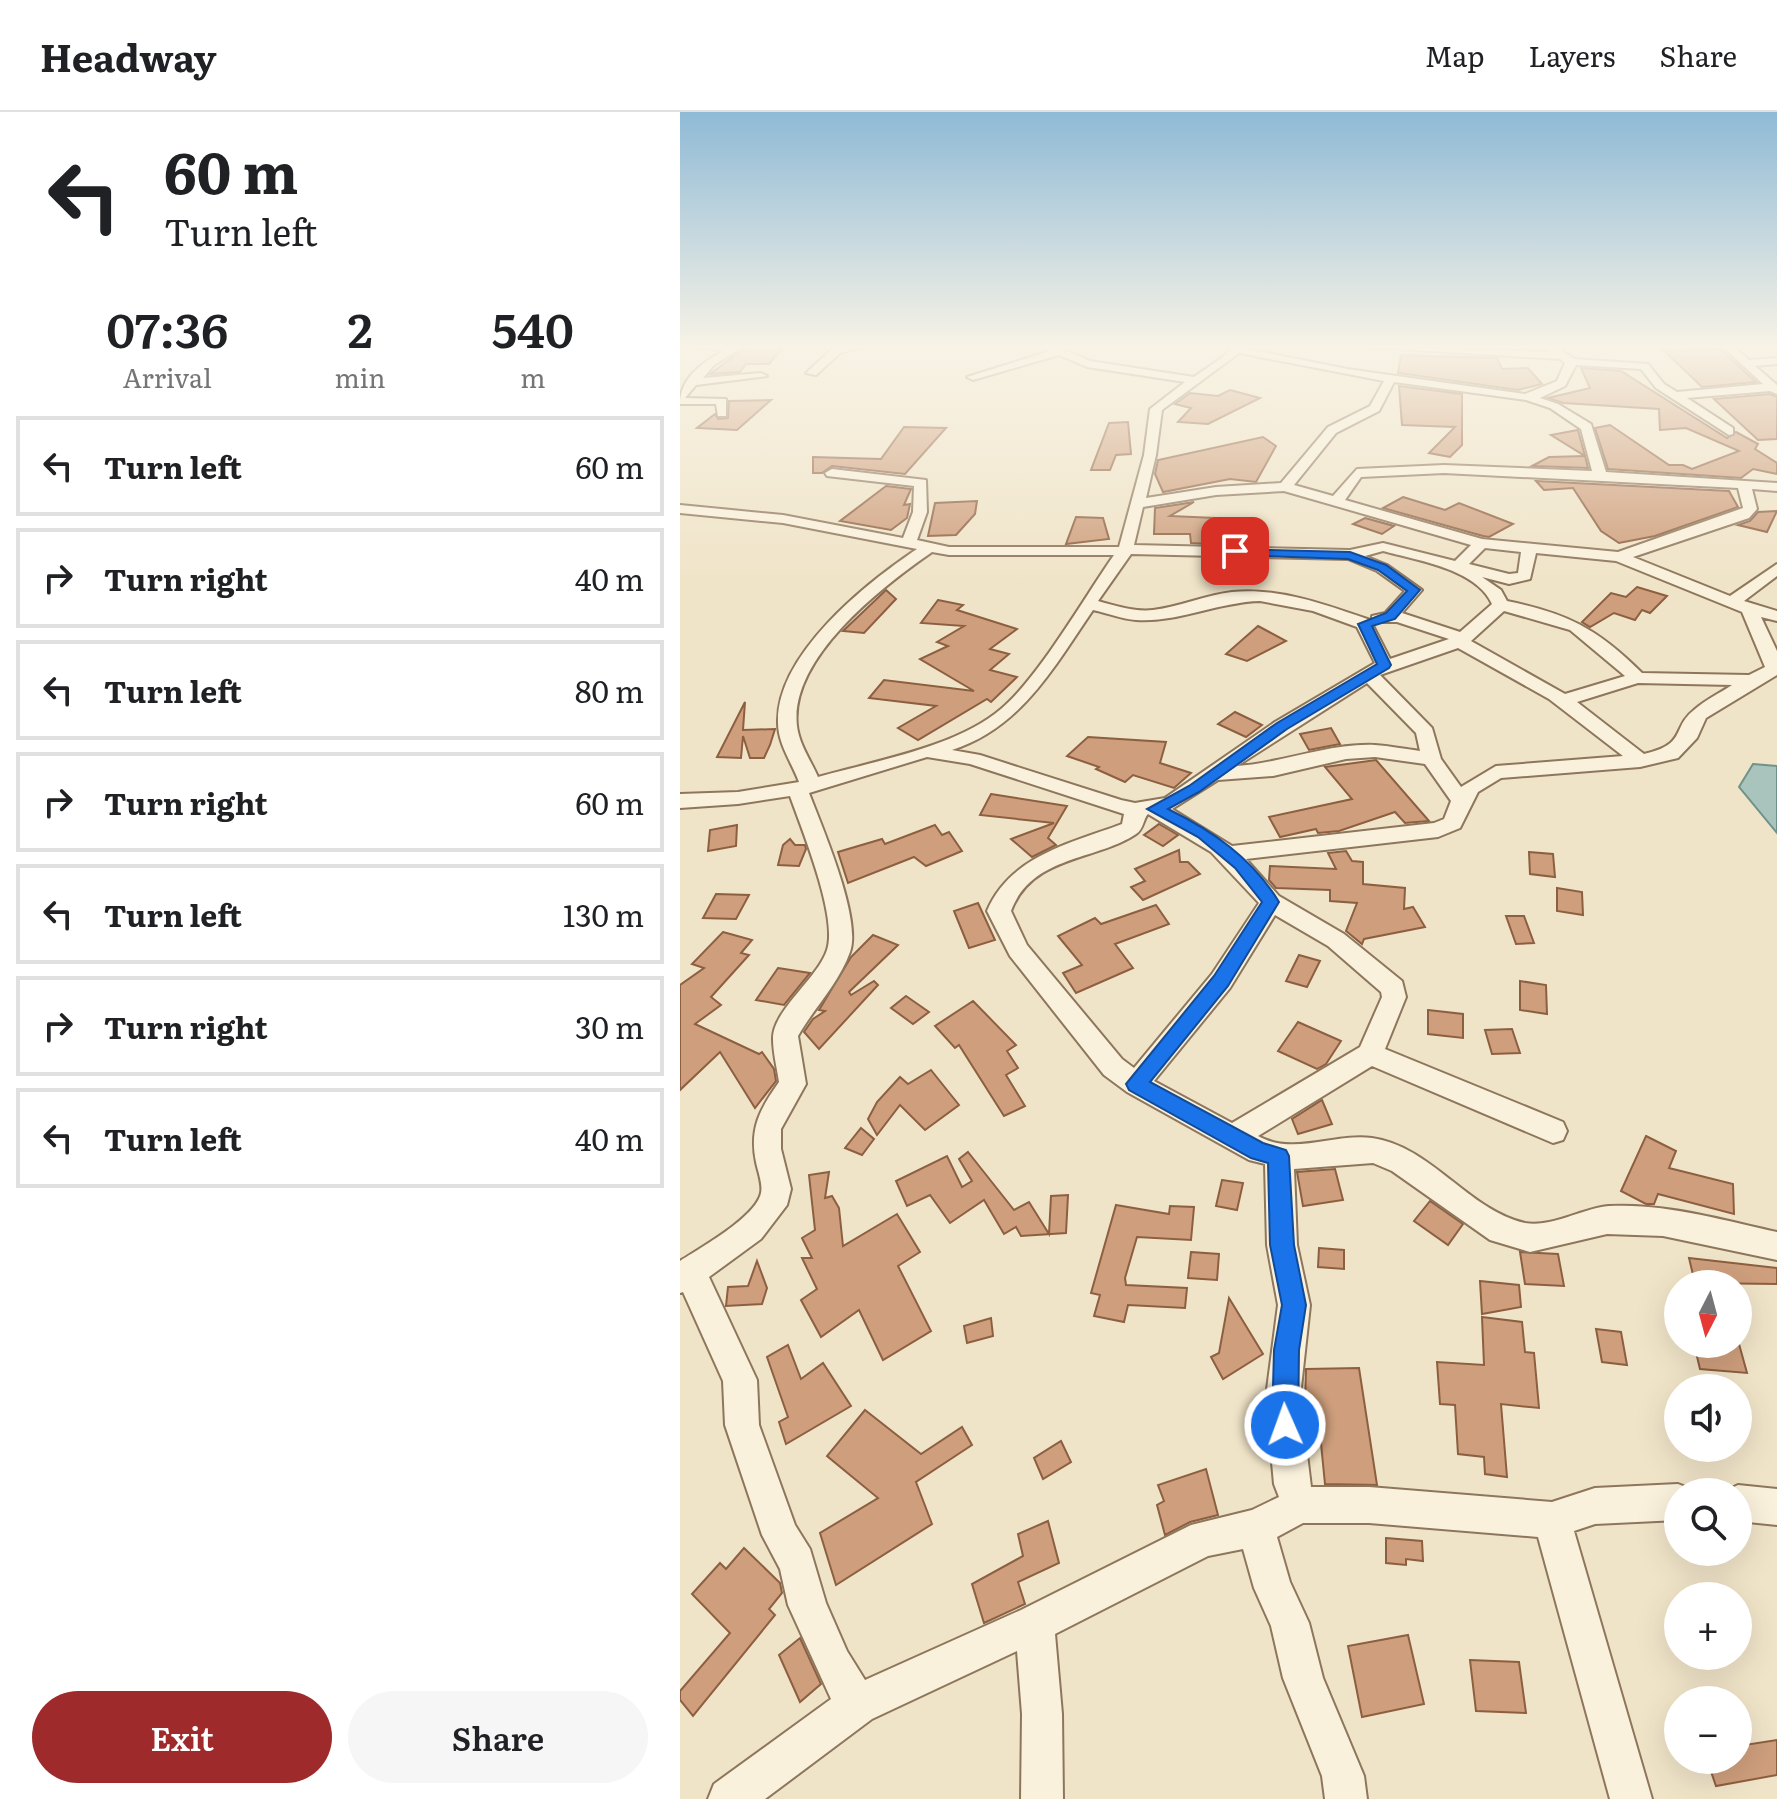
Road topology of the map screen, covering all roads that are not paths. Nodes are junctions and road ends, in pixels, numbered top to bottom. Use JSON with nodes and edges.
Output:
{"nodes":[{"id":1,"x":1154,"y":424,"type":"edge"},
{"id":2,"x":1344,"y":424,"type":"edge"},
{"id":3,"x":1582,"y":424,"type":"edge"},
{"id":4,"x":1718,"y":424,"type":"edge"},
{"id":5,"x":1729,"y":431,"type":"dead end"},
{"id":6,"x":832,"y":473,"type":"dead end"},
{"id":7,"x":1600,"y":475,"type":"junction"},
{"id":8,"x":1744,"y":484,"type":"junction"},
{"id":9,"x":1285,"y":487,"type":"junction"},
{"id":10,"x":1777,"y":487,"type":"edge"},
{"id":11,"x":1338,"y":499,"type":"junction"},
{"id":12,"x":1137,"y":504,"type":"junction"},
{"id":13,"x":680,"y":509,"type":"edge"},
{"id":14,"x":909,"y":542,"type":"junction"},
{"id":15,"x":1481,"y":543,"type":"junction"},
{"id":16,"x":930,"y":547,"type":"junction"},
{"id":17,"x":1529,"y":549,"type":"junction"},
{"id":18,"x":1125,"y":550,"type":"junction"},
{"id":19,"x":1350,"y":555,"type":"junction"},
{"id":20,"x":1619,"y":557,"type":"junction"},
{"id":21,"x":1458,"y":567,"type":"junction"},
{"id":22,"x":1777,"y":569,"type":"edge"},
{"id":23,"x":1732,"y":602,"type":"junction"},
{"id":24,"x":1090,"y":604,"type":"junction"},
{"id":25,"x":1500,"y":605,"type":"junction"},
{"id":26,"x":1749,"y":609,"type":"junction"},
{"id":27,"x":1391,"y":616,"type":"junction"},
{"id":28,"x":1777,"y":616,"type":"edge"},
{"id":29,"x":1364,"y":624,"type":"junction"},
{"id":30,"x":1463,"y":641,"type":"junction"},
{"id":31,"x":1377,"y":670,"type":"junction"},
{"id":32,"x":1775,"y":670,"type":"edge"},
{"id":33,"x":1637,"y":678,"type":"junction"},
{"id":34,"x":1752,"y":680,"type":"junction"},
{"id":35,"x":1563,"y":700,"type":"junction"},
{"id":36,"x":930,"y":752,"type":"junction"},
{"id":37,"x":1431,"y":759,"type":"junction"},
{"id":38,"x":1640,"y":761,"type":"junction"},
{"id":39,"x":1216,"y":775,"type":"junction"},
{"id":40,"x":804,"y":788,"type":"junction"},
{"id":41,"x":681,"y":801,"type":"edge"},
{"id":42,"x":1461,"y":801,"type":"junction"},
{"id":43,"x":1145,"y":810,"type":"junction"},
{"id":44,"x":1228,"y":854,"type":"junction"},
{"id":45,"x":1271,"y":902,"type":"junction"},
{"id":46,"x":1370,"y":1054,"type":"junction"},
{"id":47,"x":1136,"y":1084,"type":"junction"},
{"id":48,"x":1553,"y":1131,"type":"dead end"},
{"id":49,"x":1234,"y":1136,"type":"junction"},
{"id":50,"x":1279,"y":1156,"type":"junction"},
{"id":51,"x":1777,"y":1246,"type":"edge"},
{"id":52,"x":685,"y":1275,"type":"edge"},
{"id":53,"x":1664,"y":1503,"type":"edge"},
{"id":54,"x":1752,"y":1504,"type":"edge"},
{"id":55,"x":1300,"y":1505,"type":"junction"},
{"id":56,"x":1777,"y":1507,"type":"edge"},
{"id":57,"x":1552,"y":1520,"type":"junction"},
{"id":58,"x":1256,"y":1528,"type":"junction"},
{"id":59,"x":1035,"y":1624,"type":"junction"},
{"id":60,"x":858,"y":1705,"type":"junction"},
{"id":61,"x":729,"y":1799,"type":"edge"},
{"id":62,"x":1042,"y":1799,"type":"edge"},
{"id":63,"x":1346,"y":1799,"type":"edge"},
{"id":64,"x":1631,"y":1799,"type":"edge"}],
"edges":[{"from":1,"to":12,"type":"street"},
{"from":2,"to":9,"type":"street"},
{"from":3,"to":7,"type":"street"},
{"from":4,"to":5,"type":"street"},
{"from":6,"to":14,"type":"street"},
{"from":7,"to":8,"type":"street"},
{"from":7,"to":11,"type":"street"},
{"from":8,"to":10,"type":"street"},
{"from":8,"to":20,"type":"street"},
{"from":9,"to":11,"type":"street"},
{"from":9,"to":12,"type":"street"},
{"from":11,"to":15,"type":"street"},
{"from":12,"to":18,"type":"street"},
{"from":13,"to":14,"type":"street"},
{"from":14,"to":16,"type":"street"},
{"from":15,"to":17,"type":"street"},
{"from":15,"to":21,"type":"street"},
{"from":16,"to":18,"type":"street"},
{"from":16,"to":40,"type":"street"},
{"from":17,"to":20,"type":"street"},
{"from":17,"to":21,"type":"street"},
{"from":18,"to":19,"type":"street"},
{"from":18,"to":24,"type":"street"},
{"from":19,"to":21,"type":"street"},
{"from":19,"to":27,"type":"street"},
{"from":20,"to":23,"type":"street"},
{"from":21,"to":25,"type":"street"},
{"from":22,"to":23,"type":"street"},
{"from":23,"to":26,"type":"street"},
{"from":24,"to":29,"type":"street"},
{"from":24,"to":36,"type":"street"},
{"from":25,"to":30,"type":"street"},
{"from":25,"to":33,"type":"street"},
{"from":26,"to":28,"type":"street"},
{"from":26,"to":32,"type":"street"},
{"from":27,"to":29,"type":"street"},
{"from":27,"to":30,"type":"street"},
{"from":29,"to":31,"type":"street"},
{"from":30,"to":31,"type":"street"},
{"from":30,"to":35,"type":"street"},
{"from":31,"to":37,"type":"street"},
{"from":31,"to":39,"type":"street"},
{"from":32,"to":34,"type":"street"},
{"from":33,"to":34,"type":"street"},
{"from":33,"to":35,"type":"street"},
{"from":34,"to":38,"type":"street"},
{"from":35,"to":38,"type":"street"},
{"from":36,"to":40,"type":"street"},
{"from":36,"to":43,"type":"street"},
{"from":37,"to":39,"type":"street"},
{"from":37,"to":42,"type":"street"},
{"from":38,"to":42,"type":"street"},
{"from":39,"to":43,"type":"street"},
{"from":40,"to":41,"type":"street"},
{"from":40,"to":52,"type":"street"},
{"from":42,"to":44,"type":"street"},
{"from":43,"to":44,"type":"street"},
{"from":43,"to":47,"type":"street"},
{"from":44,"to":45,"type":"street"},
{"from":45,"to":46,"type":"street"},
{"from":45,"to":47,"type":"street"},
{"from":46,"to":48,"type":"street"},
{"from":46,"to":49,"type":"street"},
{"from":47,"to":49,"type":"street"},
{"from":49,"to":50,"type":"street"},
{"from":50,"to":51,"type":"street"},
{"from":50,"to":55,"type":"street"},
{"from":52,"to":60,"type":"street"},
{"from":53,"to":57,"type":"street"},
{"from":54,"to":56,"type":"street"},
{"from":55,"to":57,"type":"street"},
{"from":55,"to":58,"type":"street"},
{"from":57,"to":64,"type":"street"},
{"from":58,"to":59,"type":"street"},
{"from":58,"to":63,"type":"street"},
{"from":59,"to":60,"type":"street"},
{"from":59,"to":62,"type":"street"},
{"from":60,"to":61,"type":"street"}]}
